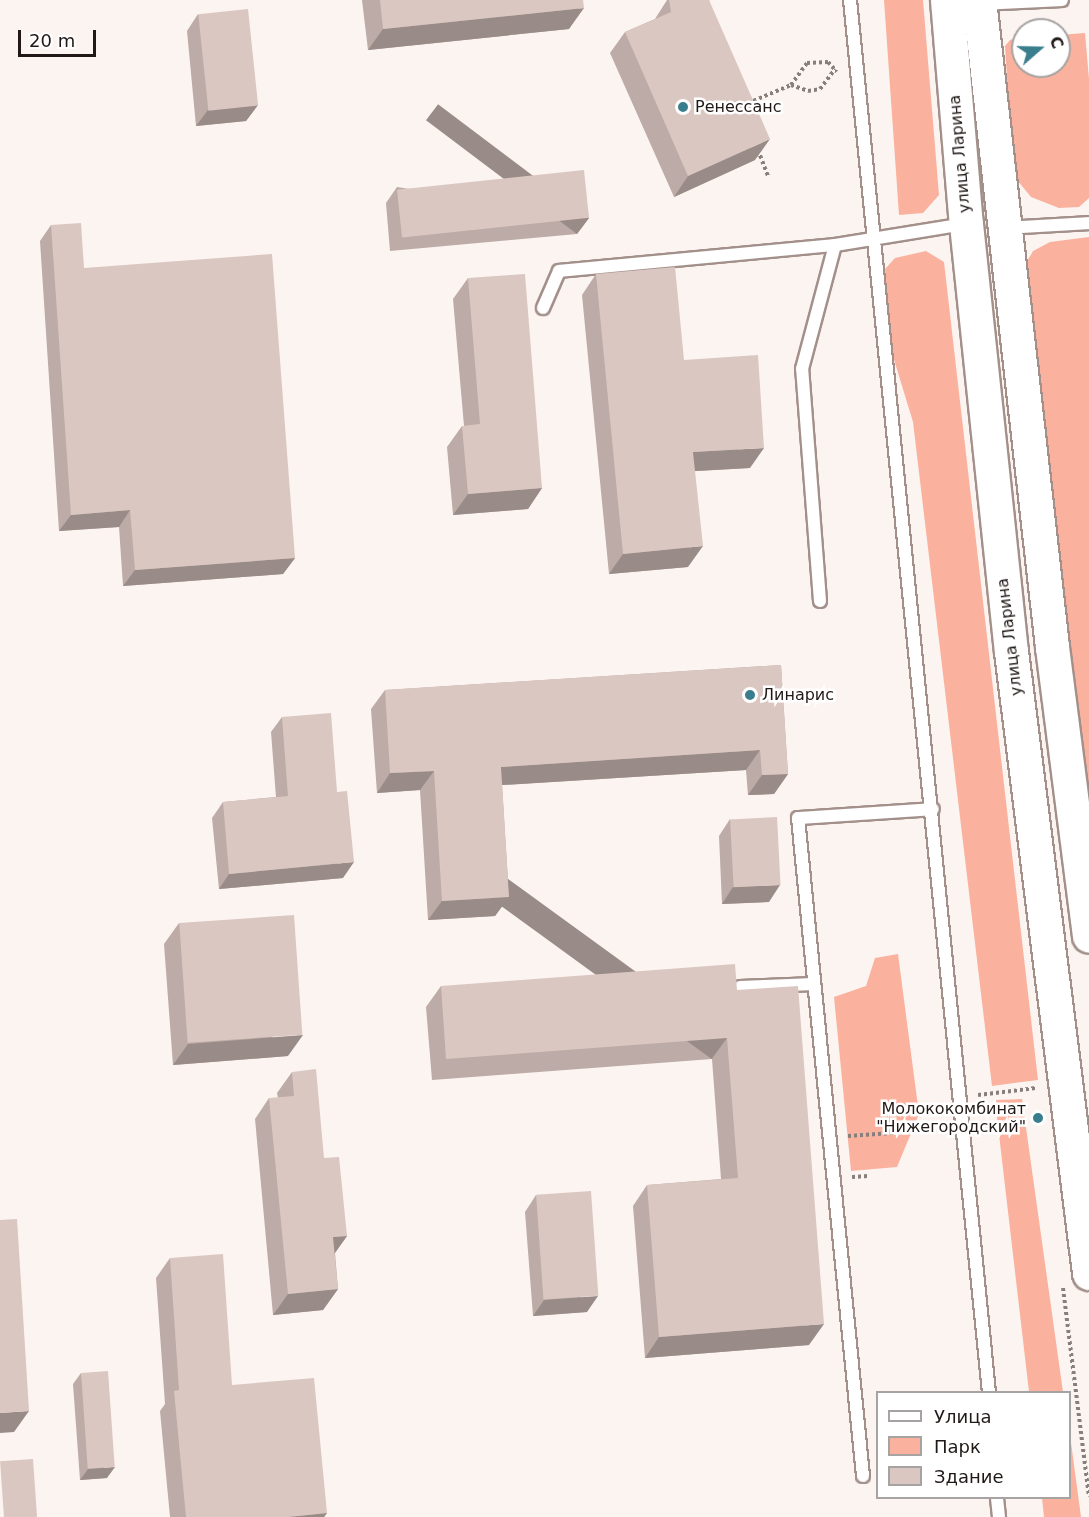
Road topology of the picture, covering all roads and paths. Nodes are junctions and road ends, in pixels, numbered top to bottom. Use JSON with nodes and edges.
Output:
{"nodes":[{"id":1,"x":850,"y":0,"type":"edge"},
{"id":2,"x":947,"y":0,"type":"edge"},
{"id":3,"x":1062,"y":0,"type":"edge"},
{"id":4,"x":980,"y":2,"type":"edge"},
{"id":5,"x":837,"y":60,"type":"dead end"},
{"id":6,"x":836,"y":68,"type":"junction"},
{"id":7,"x":839,"y":77,"type":"dead end"},
{"id":8,"x":791,"y":85,"type":"junction"},
{"id":9,"x":742,"y":106,"type":"edge"},
{"id":10,"x":757,"y":146,"type":"edge"},
{"id":11,"x":768,"y":176,"type":"dead end"},
{"id":12,"x":1089,"y":223,"type":"edge"},
{"id":13,"x":966,"y":224,"type":"junction"},
{"id":14,"x":1005,"y":229,"type":"junction"},
{"id":15,"x":871,"y":237,"type":"junction"},
{"id":16,"x":835,"y":245,"type":"junction"},
{"id":17,"x":543,"y":308,"type":"dead end"},
{"id":18,"x":820,"y":601,"type":"dead end"},
{"id":19,"x":933,"y":809,"type":"junction"},
{"id":20,"x":1084,"y":855,"type":"edge"},
{"id":21,"x":1089,"y":936,"type":"edge"},
{"id":22,"x":814,"y":984,"type":"junction"},
{"id":23,"x":740,"y":987,"type":"edge"},
{"id":24,"x":1016,"y":1091,"type":"dead end"},
{"id":25,"x":977,"y":1095,"type":"dead end"},
{"id":26,"x":936,"y":1130,"type":"dead end"},
{"id":27,"x":848,"y":1136,"type":"dead end"},
{"id":28,"x":1089,"y":1273,"type":"edge"},
{"id":29,"x":988,"y":1391,"type":"edge"},
{"id":30,"x":863,"y":1476,"type":"dead end"},
{"id":31,"x":997,"y":1499,"type":"edge"},
{"id":32,"x":999,"y":1517,"type":"edge"}],
"edges":[{"from":1,"to":15,"type":"lane"},
{"from":2,"to":13,"type":"main road","name":"улица Ларина"},
{"from":3,"to":4,"type":"lane"},
{"from":4,"to":14,"type":"main road"},
{"from":5,"to":6,"type":"path"},
{"from":6,"to":7,"type":"path"},
{"from":6,"to":8,"type":"path"},
{"from":6,"to":8,"type":"path"},
{"from":8,"to":9,"type":"path"},
{"from":10,"to":11,"type":"path"},
{"from":12,"to":14,"type":"lane"},
{"from":13,"to":15,"type":"lane"},
{"from":13,"to":28,"type":"main road","name":"улица Ларина"},
{"from":14,"to":20,"type":"main road"},
{"from":15,"to":16,"type":"lane"},
{"from":15,"to":19,"type":"lane"},
{"from":16,"to":17,"type":"lane"},
{"from":16,"to":18,"type":"lane"},
{"from":19,"to":22,"type":"lane"},
{"from":19,"to":29,"type":"lane"},
{"from":20,"to":21,"type":"main road"},
{"from":22,"to":23,"type":"lane"},
{"from":22,"to":30,"type":"lane"},
{"from":24,"to":25,"type":"path"},
{"from":26,"to":27,"type":"path"},
{"from":31,"to":32,"type":"lane"}]}
